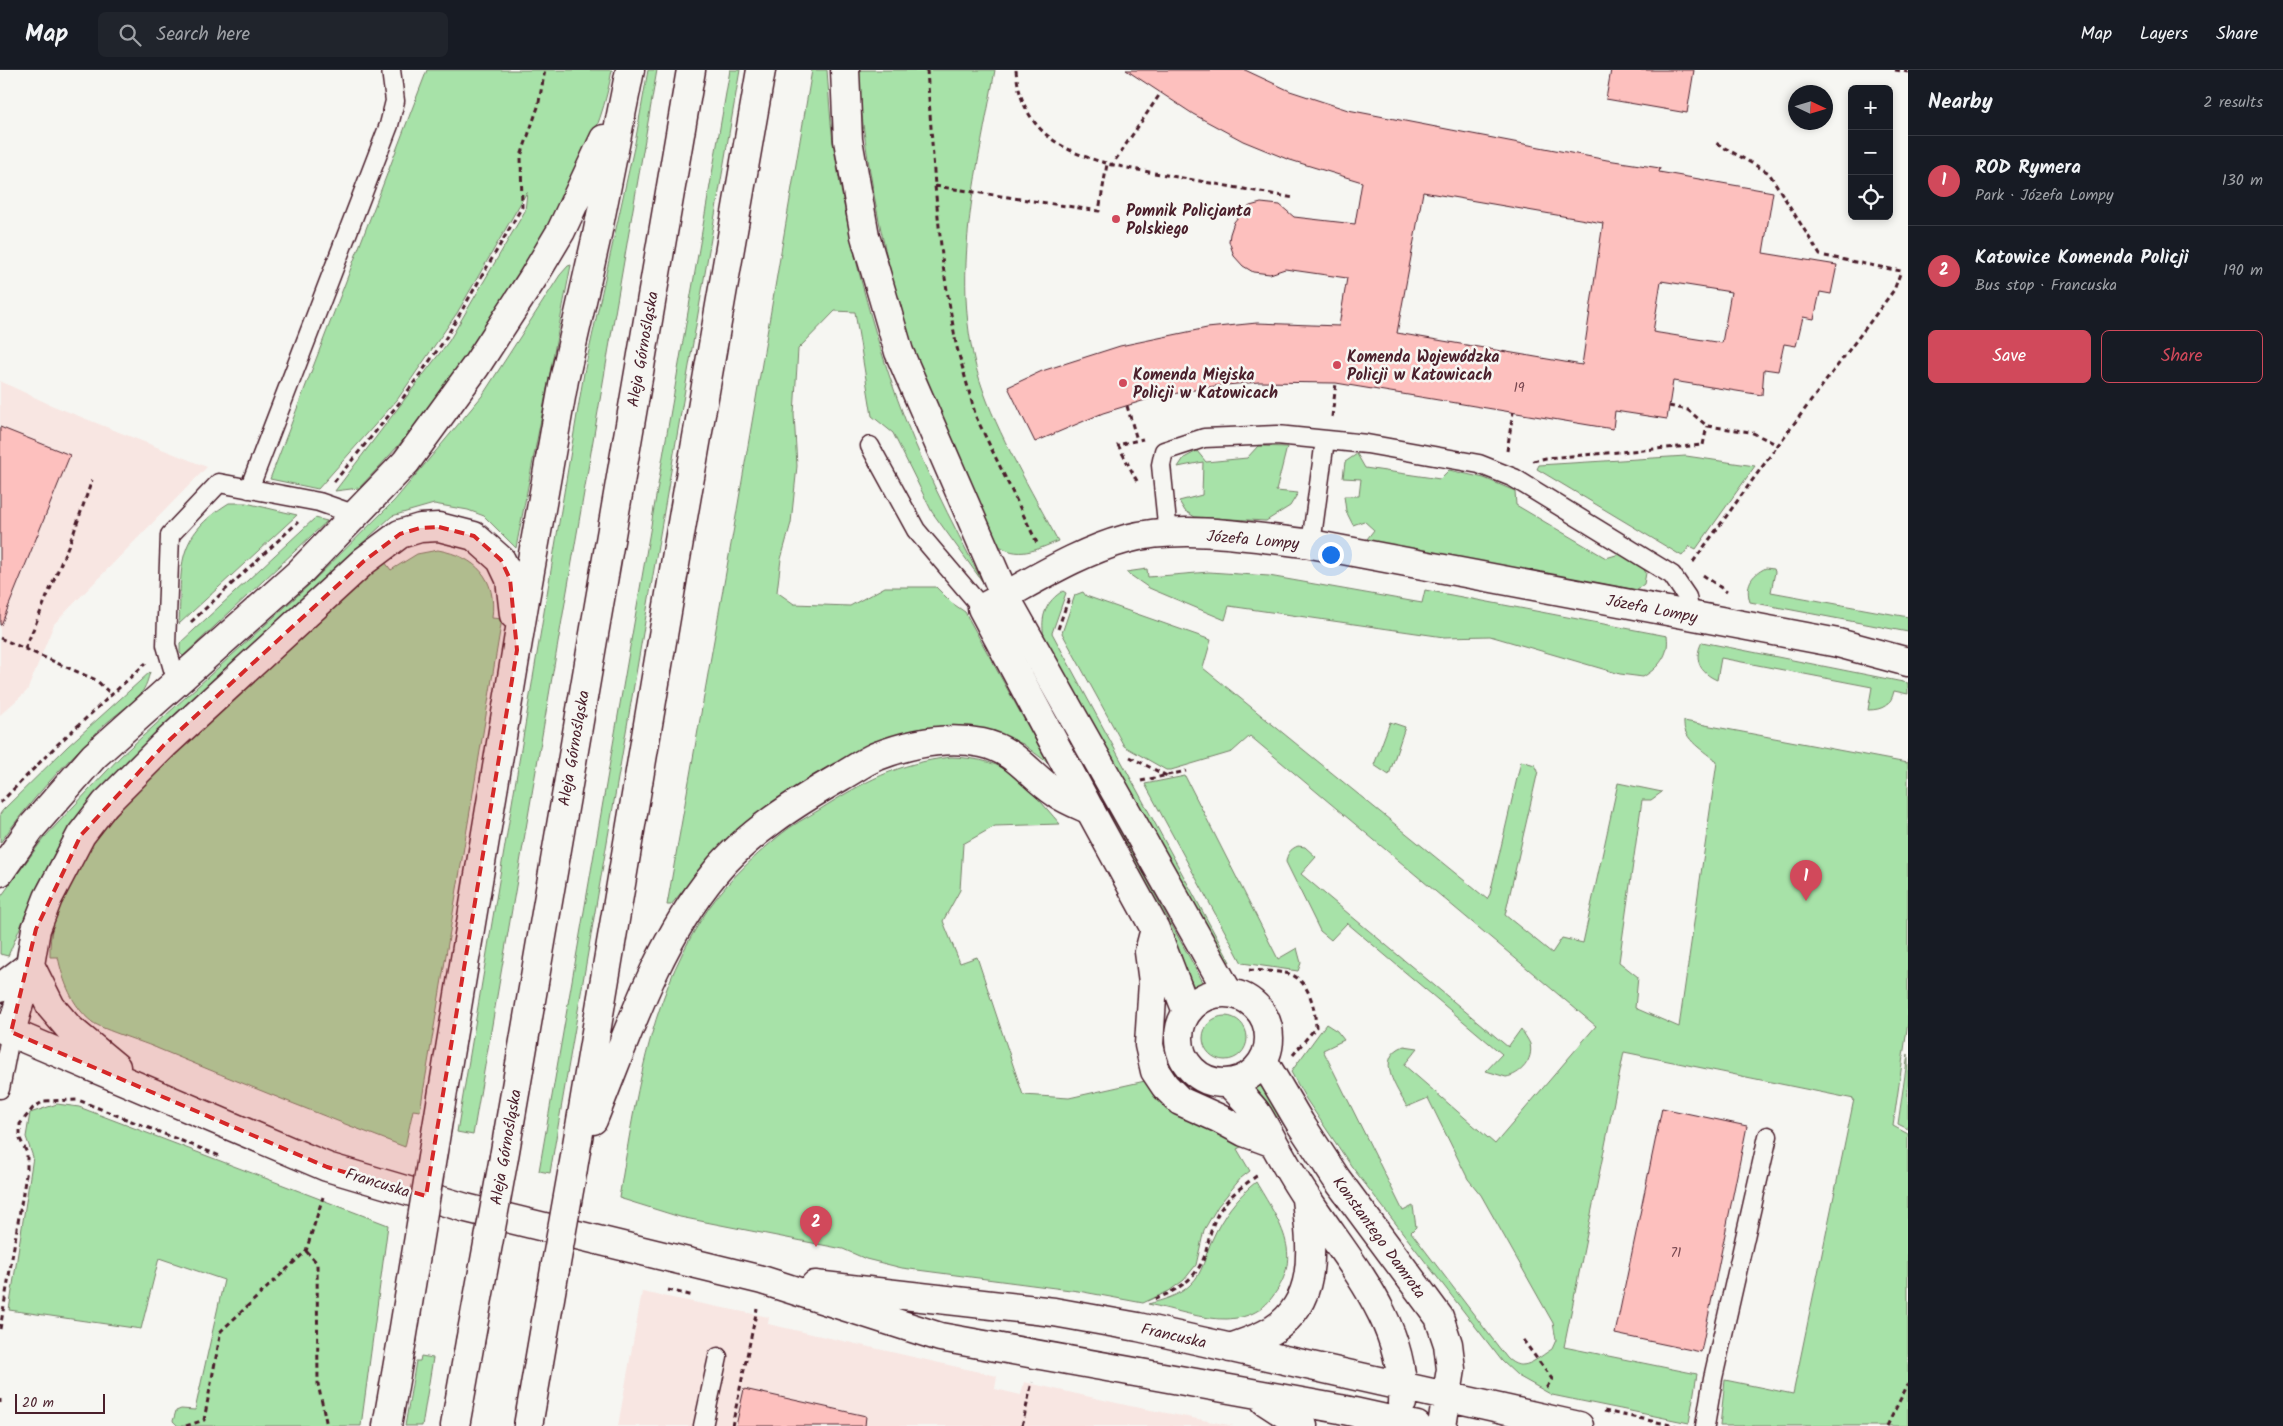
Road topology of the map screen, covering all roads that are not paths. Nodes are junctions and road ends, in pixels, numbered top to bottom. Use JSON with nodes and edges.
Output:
{"nodes":[{"id":1,"x":391,"y":70,"type":"edge"},
{"id":2,"x":691,"y":70,"type":"edge"},
{"id":3,"x":761,"y":70,"type":"edge"},
{"id":4,"x":845,"y":70,"type":"edge"},
{"id":5,"x":630,"y":71,"type":"edge"},
{"id":6,"x":1325,"y":440,"type":"junction"},
{"id":7,"x":870,"y":446,"type":"dead end"},
{"id":8,"x":249,"y":489,"type":"junction"},
{"id":9,"x":356,"y":515,"type":"junction"},
{"id":10,"x":1168,"y":533,"type":"junction"},
{"id":11,"x":1311,"y":544,"type":"junction"},
{"id":12,"x":994,"y":602,"type":"junction"},
{"id":13,"x":1690,"y":615,"type":"junction"},
{"id":14,"x":517,"y":650,"type":"junction"},
{"id":15,"x":1908,"y":662,"type":"edge"},
{"id":16,"x":177,"y":683,"type":"junction"},
{"id":17,"x":1090,"y":810,"type":"junction"},
{"id":18,"x":0,"y":872,"type":"edge"},
{"id":19,"x":1155,"y":929,"type":"junction"},
{"id":20,"x":30,"y":965,"type":"junction"},
{"id":21,"x":0,"y":988,"type":"edge"},
{"id":22,"x":1228,"y":992,"type":"junction"},
{"id":23,"x":1187,"y":1012,"type":"junction"},
{"id":24,"x":5,"y":1030,"type":"edge"},
{"id":25,"x":1277,"y":1060,"type":"junction"},
{"id":26,"x":1230,"y":1084,"type":"junction"},
{"id":27,"x":140,"y":1086,"type":"junction"},
{"id":28,"x":0,"y":1089,"type":"edge"},
{"id":29,"x":1768,"y":1136,"type":"dead end"},
{"id":30,"x":1272,"y":1142,"type":"junction"},
{"id":31,"x":573,"y":1168,"type":"junction"},
{"id":32,"x":1306,"y":1198,"type":"junction"},
{"id":33,"x":762,"y":1280,"type":"junction"},
{"id":34,"x":1230,"y":1348,"type":"junction"},
{"id":35,"x":718,"y":1357,"type":"dead end"},
{"id":36,"x":1403,"y":1386,"type":"junction"},
{"id":37,"x":1256,"y":1395,"type":"junction"},
{"id":38,"x":1446,"y":1395,"type":"junction"},
{"id":39,"x":1590,"y":1418,"type":"edge"},
{"id":40,"x":1406,"y":1425,"type":"edge"},
{"id":41,"x":387,"y":1426,"type":"edge"},
{"id":42,"x":455,"y":1426,"type":"edge"},
{"id":43,"x":528,"y":1426,"type":"edge"},
{"id":44,"x":703,"y":1426,"type":"edge"},
{"id":45,"x":1303,"y":1426,"type":"edge"},
{"id":46,"x":1442,"y":1426,"type":"edge"},
{"id":47,"x":1705,"y":1426,"type":"edge"}],
"edges":[{"from":1,"to":8,"type":"lane"},
{"from":2,"to":42,"type":"main road","name":"Aleja Górnośląska","bridge":true},
{"from":3,"to":31,"type":"main road"},
{"from":4,"to":12,"type":"main road"},
{"from":5,"to":9,"type":"main road"},
{"from":5,"to":14,"type":"main road"},
{"from":6,"to":10,"type":"lane"},
{"from":6,"to":11,"type":"lane"},
{"from":6,"to":13,"type":"lane"},
{"from":7,"to":12,"type":"lane"},
{"from":8,"to":9,"type":"lane"},
{"from":8,"to":16,"type":"lane"},
{"from":9,"to":16,"type":"main road"},
{"from":10,"to":11,"type":"main road","name":"Józefa Lompy"},
{"from":10,"to":12,"type":"main road","name":"Józefa Lompy"},
{"from":11,"to":13,"type":"main road","name":"Józefa Lompy"},
{"from":12,"to":17,"type":"main road"},
{"from":12,"to":22,"type":"main road"},
{"from":13,"to":15,"type":"main road","name":"Józefa Lompy"},
{"from":14,"to":20,"type":"main road"},
{"from":14,"to":41,"type":"main road","bridge":true},
{"from":16,"to":18,"type":"main road"},
{"from":17,"to":19,"type":"main road"},
{"from":17,"to":31,"type":"main road"},
{"from":19,"to":23,"type":"main road"},
{"from":19,"to":30,"type":"main road"},
{"from":20,"to":21,"type":"main road"},
{"from":20,"to":24,"type":"main road"},
{"from":20,"to":27,"type":"main road"},
{"from":22,"to":23,"type":"main road"},
{"from":22,"to":25,"type":"main road"},
{"from":23,"to":26,"type":"main road"},
{"from":24,"to":27,"type":"main road","name":"Francuska"},
{"from":24,"to":28,"type":"lane"},
{"from":25,"to":26,"type":"main road"},
{"from":25,"to":38,"type":"main road","name":"Konstantego Damrota"},
{"from":26,"to":30,"type":"main road"},
{"from":27,"to":33,"type":"main road","name":"Francuska"},
{"from":29,"to":47,"type":"lane"},
{"from":30,"to":32,"type":"main road"},
{"from":31,"to":43,"type":"main road","bridge":true},
{"from":32,"to":34,"type":"main road"},
{"from":32,"to":36,"type":"main road"},
{"from":33,"to":34,"type":"main road","name":"Francuska"},
{"from":33,"to":37,"type":"main road","name":"Francuska"},
{"from":34,"to":36,"type":"main road","name":"Francuska"},
{"from":35,"to":44,"type":"lane"},
{"from":36,"to":38,"type":"main road","name":"Francuska"},
{"from":36,"to":40,"type":"main road"},
{"from":37,"to":40,"type":"main road","name":"Francuska"},
{"from":37,"to":45,"type":"main road"},
{"from":38,"to":39,"type":"main road","name":"Francuska"},
{"from":38,"to":46,"type":"main road","name":"Konstantego Damrota"}]}
